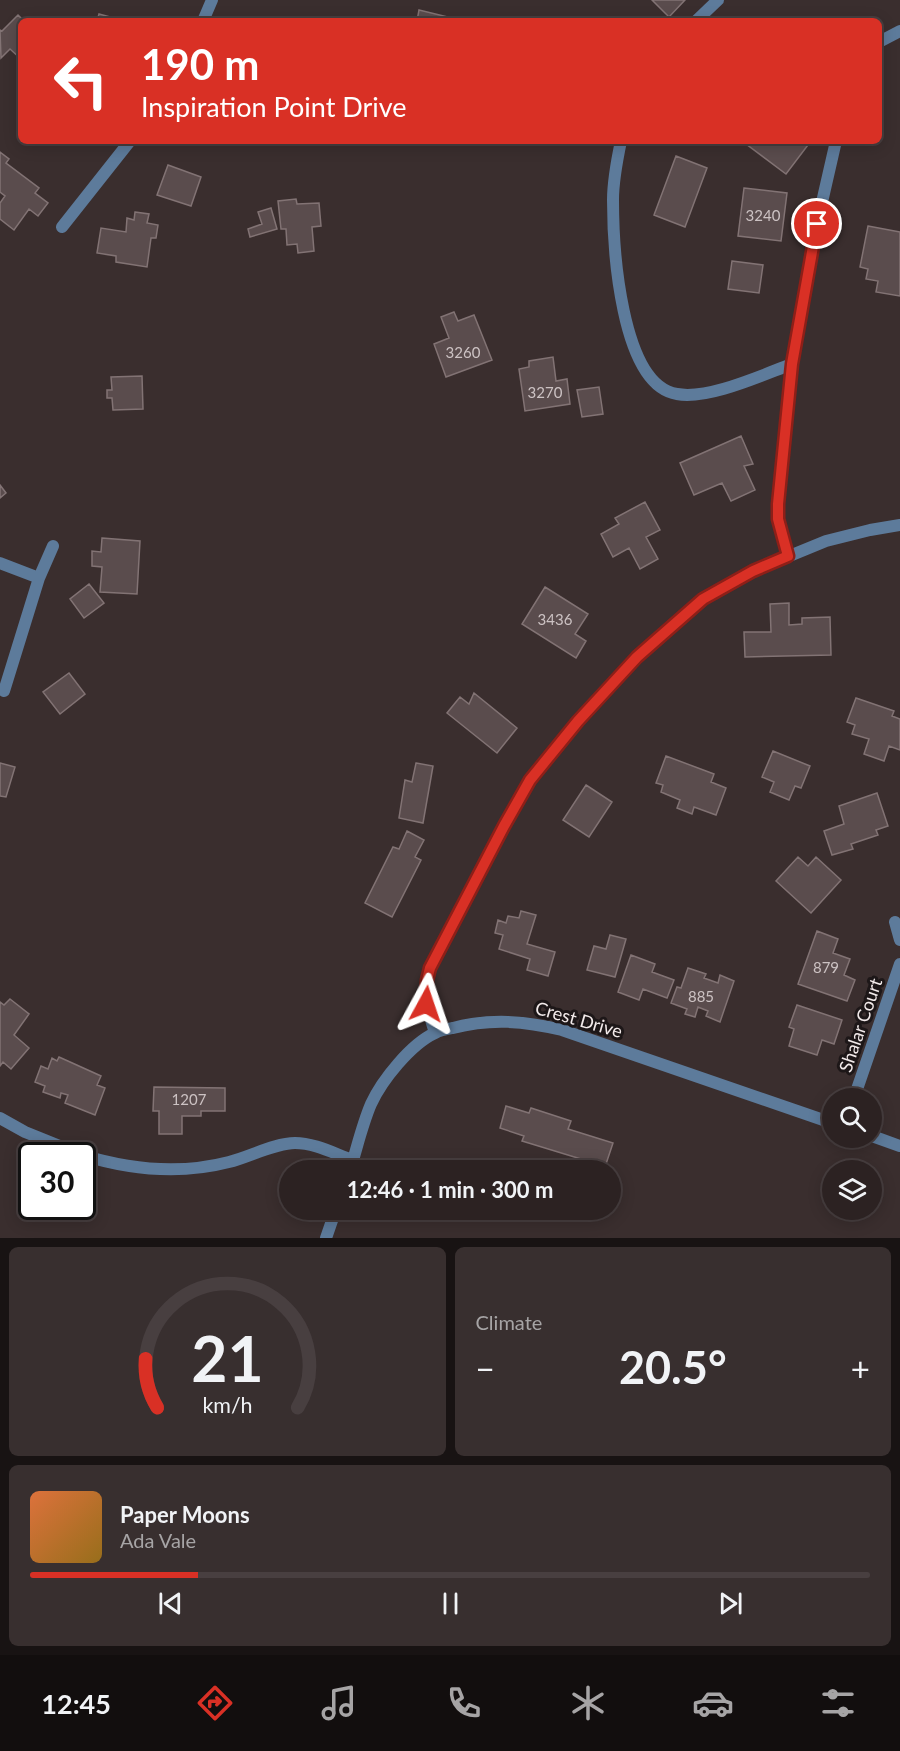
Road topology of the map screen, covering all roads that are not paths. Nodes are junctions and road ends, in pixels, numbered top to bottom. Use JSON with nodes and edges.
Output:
{"nodes":[{"id":1,"x":212,"y":0,"type":"edge"},
{"id":2,"x":718,"y":0,"type":"edge"},
{"id":3,"x":204,"y":18,"type":"edge"},
{"id":4,"x":699,"y":18,"type":"edge"},
{"id":5,"x":900,"y":31,"type":"edge"},
{"id":6,"x":882,"y":40,"type":"edge"},
{"id":7,"x":128,"y":144,"type":"edge"},
{"id":8,"x":620,"y":144,"type":"edge"},
{"id":9,"x":835,"y":144,"type":"edge"},
{"id":10,"x":62,"y":227,"type":"dead end"},
{"id":11,"x":792,"y":364,"type":"junction"},
{"id":12,"x":900,"y":525,"type":"edge"},
{"id":13,"x":53,"y":546,"type":"dead end"},
{"id":14,"x":788,"y":556,"type":"junction"},
{"id":15,"x":0,"y":563,"type":"edge"},
{"id":16,"x":39,"y":578,"type":"junction"},
{"id":17,"x":4,"y":691,"type":"dead end"},
{"id":18,"x":895,"y":922,"type":"dead end"},
{"id":19,"x":900,"y":940,"type":"edge"},
{"id":20,"x":900,"y":964,"type":"edge"},
{"id":21,"x":435,"y":1033,"type":"junction"},
{"id":22,"x":857,"y":1088,"type":"edge"},
{"id":23,"x":0,"y":1118,"type":"edge"},
{"id":24,"x":822,"y":1120,"type":"edge"},
{"id":25,"x":882,"y":1140,"type":"edge"},
{"id":26,"x":50,"y":1142,"type":"edge"},
{"id":27,"x":900,"y":1146,"type":"edge"},
{"id":28,"x":96,"y":1159,"type":"edge"},
{"id":29,"x":341,"y":1160,"type":"edge"},
{"id":30,"x":353,"y":1160,"type":"edge"},
{"id":31,"x":332,"y":1220,"type":"edge"},
{"id":32,"x":326,"y":1238,"type":"edge"}],
"edges":[{"from":1,"to":3,"type":"street"},
{"from":2,"to":4,"type":"street"},
{"from":5,"to":6,"type":"street"},
{"from":7,"to":10,"type":"street"},
{"from":8,"to":11,"type":"street"},
{"from":9,"to":11,"type":"street"},
{"from":11,"to":14,"type":"street"},
{"from":12,"to":14,"type":"street"},
{"from":13,"to":16,"type":"street"},
{"from":14,"to":21,"type":"street"},
{"from":15,"to":16,"type":"street"},
{"from":16,"to":17,"type":"street"},
{"from":18,"to":19,"type":"street"},
{"from":20,"to":22,"type":"street","name":"Shalar Court"},
{"from":21,"to":24,"type":"street","name":"Crest Drive"},
{"from":21,"to":30,"type":"street","name":"Crest Drive"},
{"from":23,"to":26,"type":"street"},
{"from":25,"to":27,"type":"street"},
{"from":28,"to":29,"type":"street"},
{"from":31,"to":32,"type":"street"}]}
